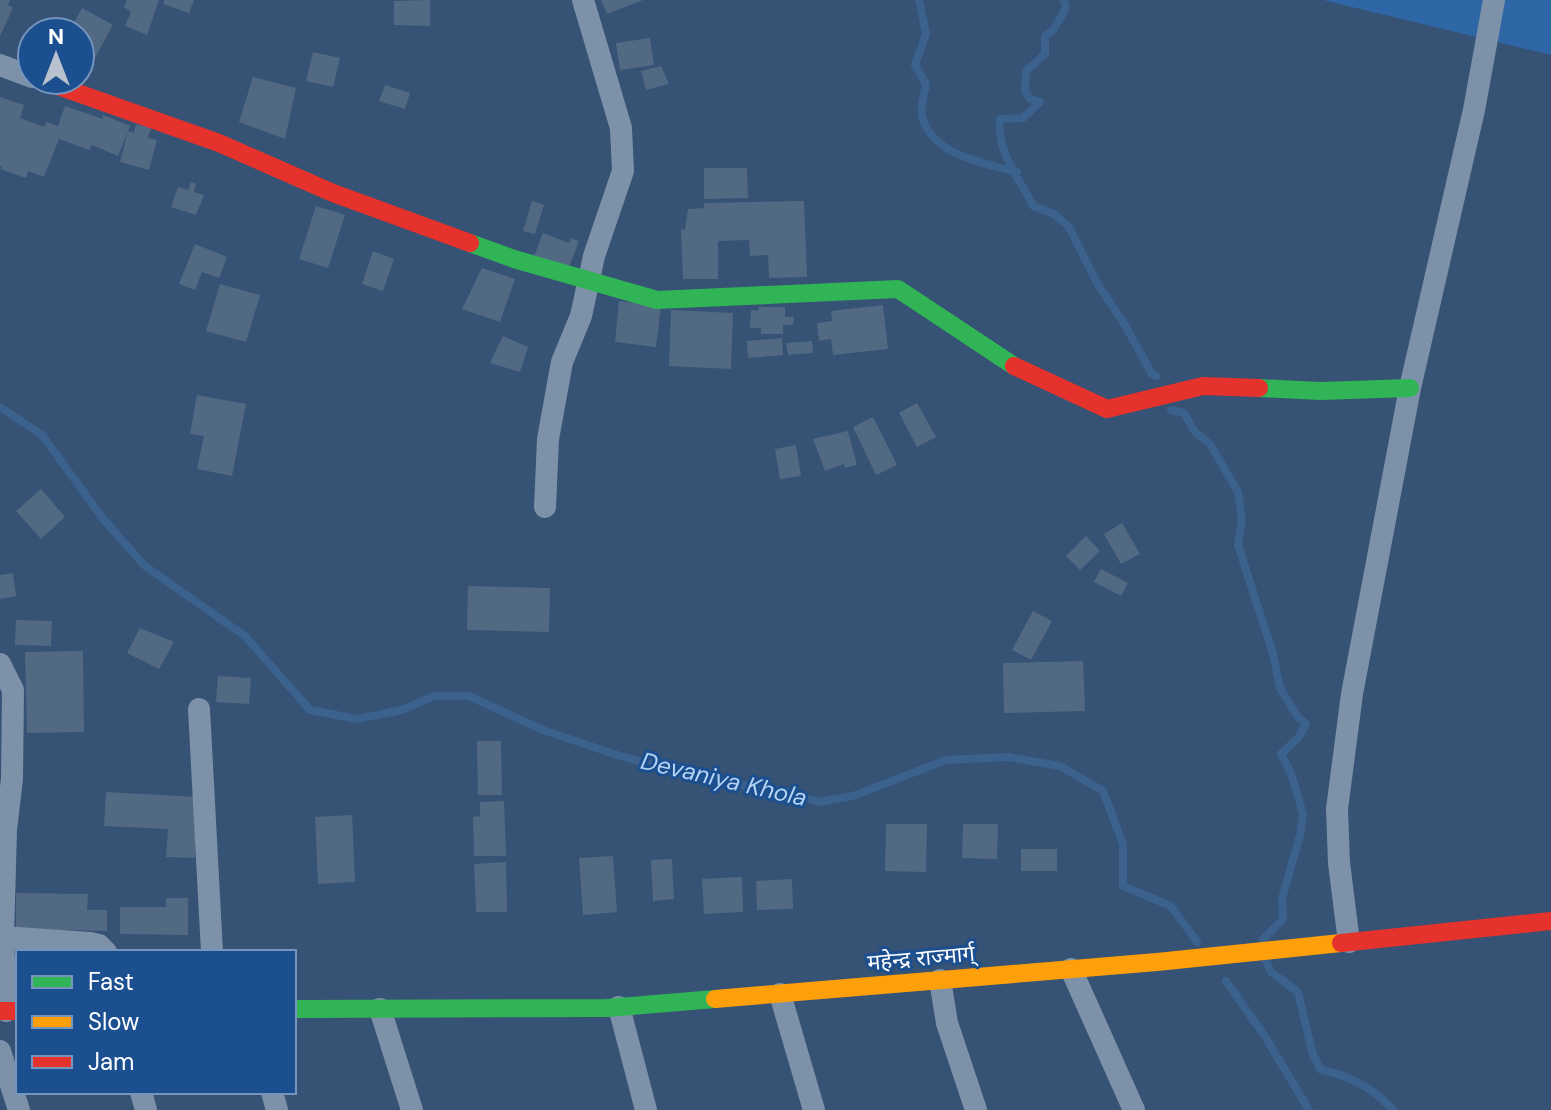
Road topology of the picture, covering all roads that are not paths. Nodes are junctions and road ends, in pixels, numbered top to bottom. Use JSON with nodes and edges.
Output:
{"nodes":[{"id":1,"x":583,"y":0,"type":"edge"},
{"id":2,"x":1494,"y":0,"type":"edge"},
{"id":3,"x":86,"y":96,"type":"edge"},
{"id":4,"x":589,"y":281,"type":"junction"},
{"id":5,"x":1410,"y":388,"type":"junction"},
{"id":6,"x":545,"y":507,"type":"dead end"},
{"id":7,"x":0,"y":664,"type":"edge"},
{"id":8,"x":6,"y":690,"type":"edge"},
{"id":9,"x":199,"y":709,"type":"dead end"},
{"id":10,"x":1551,"y":921,"type":"edge"},
{"id":11,"x":3,"y":937,"type":"junction"},
{"id":12,"x":1349,"y":942,"type":"junction"},
{"id":13,"x":104,"y":950,"type":"edge"},
{"id":14,"x":212,"y":950,"type":"edge"},
{"id":15,"x":1071,"y":969,"type":"junction"},
{"id":16,"x":940,"y":980,"type":"junction"},
{"id":17,"x":780,"y":994,"type":"junction"},
{"id":18,"x":619,"y":1007,"type":"junction"},
{"id":19,"x":296,"y":1009,"type":"edge"},
{"id":20,"x":380,"y":1009,"type":"junction"},
{"id":21,"x":8,"y":1011,"type":"edge"},
{"id":22,"x":0,"y":1051,"type":"edge"},
{"id":23,"x":19,"y":1110,"type":"edge"},
{"id":24,"x":412,"y":1110,"type":"edge"},
{"id":25,"x":646,"y":1110,"type":"edge"},
{"id":26,"x":814,"y":1110,"type":"edge"},
{"id":27,"x":976,"y":1110,"type":"edge"},
{"id":28,"x":1134,"y":1110,"type":"edge"}],
"edges":[{"from":1,"to":4,"type":"street"},
{"from":2,"to":5,"type":"street"},
{"from":3,"to":4,"type":"main road"},
{"from":4,"to":5,"type":"main road"},
{"from":4,"to":6,"type":"street"},
{"from":5,"to":12,"type":"street"},
{"from":7,"to":8,"type":"street"},
{"from":8,"to":11,"type":"street"},
{"from":9,"to":14,"type":"street"},
{"from":10,"to":12,"type":"main road","name":"महेन्द्र राज्मार्ग्"},
{"from":11,"to":13,"type":"street"},
{"from":11,"to":21,"type":"street"},
{"from":12,"to":15,"type":"main road","name":"महेन्द्र राज्मार्ग्"},
{"from":15,"to":16,"type":"main road","name":"महेन्द्र राज्मार्ग्"},
{"from":15,"to":28,"type":"street"},
{"from":16,"to":17,"type":"main road","name":"महेन्द्र राज्मार्ग्"},
{"from":16,"to":27,"type":"street"},
{"from":17,"to":18,"type":"main road","name":"महेन्द्र राज्मार्ग्"},
{"from":17,"to":26,"type":"street"},
{"from":18,"to":20,"type":"main road","name":"महेन्द्र राज्मार्ग्"},
{"from":18,"to":25,"type":"street"},
{"from":19,"to":20,"type":"main road","name":"महेन्द्र राज्मार्ग्"},
{"from":20,"to":24,"type":"street"},
{"from":22,"to":23,"type":"street"}]}
